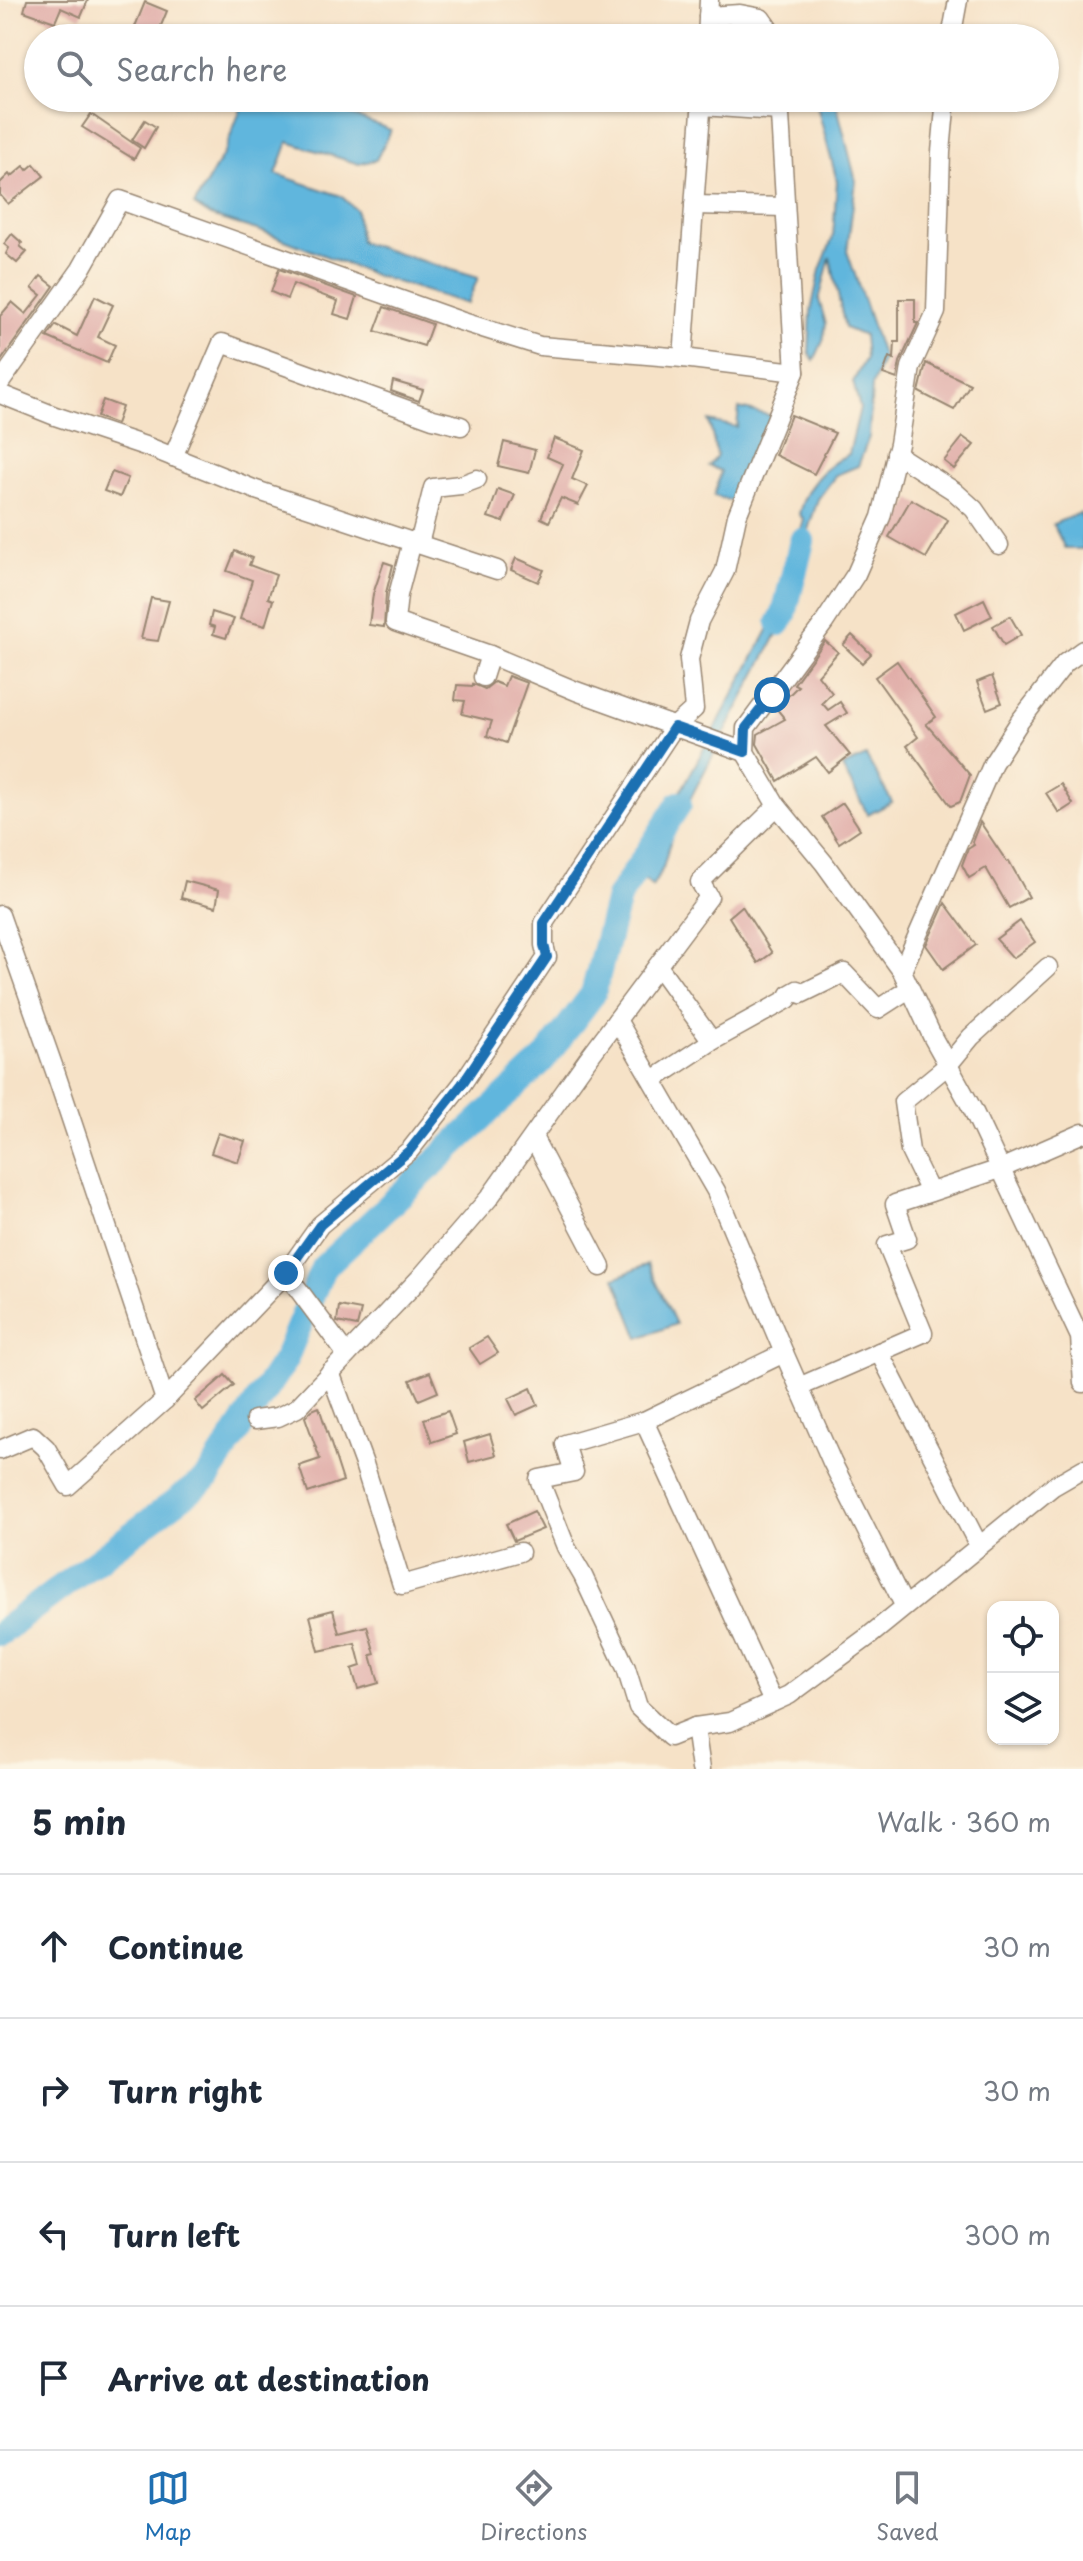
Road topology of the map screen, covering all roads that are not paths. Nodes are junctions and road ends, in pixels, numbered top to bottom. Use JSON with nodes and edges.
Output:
{"nodes":[{"id":1,"x":958,"y":0,"type":"edge"},
{"id":2,"x":709,"y":8,"type":"edge"},
{"id":3,"x":765,"y":24,"type":"edge"},
{"id":4,"x":954,"y":24,"type":"edge"},
{"id":5,"x":701,"y":112,"type":"edge"},
{"id":6,"x":779,"y":112,"type":"edge"},
{"id":7,"x":945,"y":112,"type":"edge"},
{"id":8,"x":694,"y":205,"type":"junction"},
{"id":9,"x":785,"y":207,"type":"junction"},
{"id":10,"x":683,"y":358,"type":"junction"},
{"id":11,"x":795,"y":372,"type":"junction"},
{"id":12,"x":0,"y":383,"type":"edge"},
{"id":13,"x":0,"y":394,"type":"edge"},
{"id":14,"x":461,"y":426,"type":"dead end"},
{"id":15,"x":896,"y":454,"type":"junction"},
{"id":16,"x":173,"y":457,"type":"junction"},
{"id":17,"x":477,"y":479,"type":"dead end"},
{"id":18,"x":412,"y":542,"type":"junction"},
{"id":19,"x":999,"y":545,"type":"dead end"},
{"id":20,"x":497,"y":570,"type":"dead end"},
{"id":21,"x":1083,"y":650,"type":"edge"},
{"id":22,"x":490,"y":655,"type":"junction"},
{"id":23,"x":483,"y":677,"type":"dead end"},
{"id":24,"x":674,"y":727,"type":"junction"},
{"id":25,"x":745,"y":752,"type":"junction"},
{"id":26,"x":777,"y":806,"type":"junction"},
{"id":27,"x":0,"y":915,"type":"edge"},
{"id":28,"x":658,"y":966,"type":"junction"},
{"id":29,"x":1048,"y":967,"type":"dead end"},
{"id":30,"x":905,"y":980,"type":"junction"},
{"id":31,"x":617,"y":1020,"type":"junction"},
{"id":32,"x":712,"y":1041,"type":"junction"},
{"id":33,"x":948,"y":1065,"type":"junction"},
{"id":34,"x":653,"y":1080,"type":"junction"},
{"id":35,"x":1083,"y":1133,"type":"edge"},
{"id":36,"x":533,"y":1137,"type":"junction"},
{"id":37,"x":1000,"y":1169,"type":"junction"},
{"id":38,"x":930,"y":1192,"type":"junction"},
{"id":39,"x":601,"y":1267,"type":"dead end"},
{"id":40,"x":286,"y":1273,"type":"junction"},
{"id":41,"x":879,"y":1352,"type":"junction"},
{"id":42,"x":784,"y":1353,"type":"junction"},
{"id":43,"x":347,"y":1355,"type":"junction"},
{"id":44,"x":330,"y":1372,"type":"junction"},
{"id":45,"x":1083,"y":1383,"type":"edge"},
{"id":46,"x":799,"y":1387,"type":"junction"},
{"id":47,"x":165,"y":1400,"type":"junction"},
{"id":48,"x":255,"y":1420,"type":"dead end"},
{"id":49,"x":644,"y":1421,"type":"junction"},
{"id":50,"x":0,"y":1450,"type":"edge"},
{"id":51,"x":1083,"y":1469,"type":"edge"},
{"id":52,"x":979,"y":1546,"type":"junction"},
{"id":53,"x":520,"y":1552,"type":"dead end"},
{"id":54,"x":904,"y":1605,"type":"junction"},
{"id":55,"x":773,"y":1702,"type":"junction"},
{"id":56,"x":695,"y":1727,"type":"junction"},
{"id":57,"x":701,"y":1769,"type":"edge"}],
"edges":[{"from":1,"to":4,"type":"street"},
{"from":2,"to":3,"type":"street"},
{"from":5,"to":8,"type":"street"},
{"from":6,"to":9,"type":"street"},
{"from":7,"to":15,"type":"street"},
{"from":8,"to":9,"type":"street"},
{"from":8,"to":10,"type":"street"},
{"from":9,"to":11,"type":"street"},
{"from":10,"to":11,"type":"street"},
{"from":10,"to":12,"type":"street"},
{"from":11,"to":24,"type":"street"},
{"from":13,"to":16,"type":"street"},
{"from":14,"to":16,"type":"street"},
{"from":15,"to":19,"type":"street"},
{"from":15,"to":25,"type":"street"},
{"from":16,"to":18,"type":"street"},
{"from":17,"to":18,"type":"street"},
{"from":18,"to":20,"type":"street"},
{"from":18,"to":22,"type":"street"},
{"from":21,"to":30,"type":"street"},
{"from":22,"to":23,"type":"street"},
{"from":22,"to":24,"type":"street"},
{"from":24,"to":25,"type":"street"},
{"from":24,"to":40,"type":"street"},
{"from":25,"to":26,"type":"street"},
{"from":26,"to":28,"type":"street"},
{"from":26,"to":30,"type":"street"},
{"from":27,"to":47,"type":"street"},
{"from":28,"to":31,"type":"street"},
{"from":28,"to":32,"type":"street"},
{"from":29,"to":33,"type":"street"},
{"from":30,"to":32,"type":"street"},
{"from":30,"to":33,"type":"street"},
{"from":31,"to":34,"type":"street"},
{"from":31,"to":36,"type":"street"},
{"from":32,"to":34,"type":"street"},
{"from":33,"to":37,"type":"street"},
{"from":33,"to":38,"type":"street"},
{"from":34,"to":42,"type":"street"},
{"from":35,"to":37,"type":"street"},
{"from":36,"to":39,"type":"street"},
{"from":36,"to":43,"type":"street"},
{"from":37,"to":38,"type":"street"},
{"from":37,"to":45,"type":"street"},
{"from":38,"to":41,"type":"street"},
{"from":40,"to":43,"type":"street"},
{"from":40,"to":47,"type":"street"},
{"from":41,"to":46,"type":"street"},
{"from":41,"to":52,"type":"street"},
{"from":42,"to":46,"type":"street"},
{"from":42,"to":49,"type":"street"},
{"from":43,"to":44,"type":"street"},
{"from":44,"to":48,"type":"street"},
{"from":44,"to":53,"type":"street"},
{"from":46,"to":54,"type":"street"},
{"from":47,"to":50,"type":"street"},
{"from":49,"to":55,"type":"street"},
{"from":49,"to":56,"type":"street"},
{"from":51,"to":52,"type":"street"},
{"from":52,"to":54,"type":"street"},
{"from":54,"to":55,"type":"street"},
{"from":55,"to":56,"type":"street"},
{"from":56,"to":57,"type":"street"}]}
